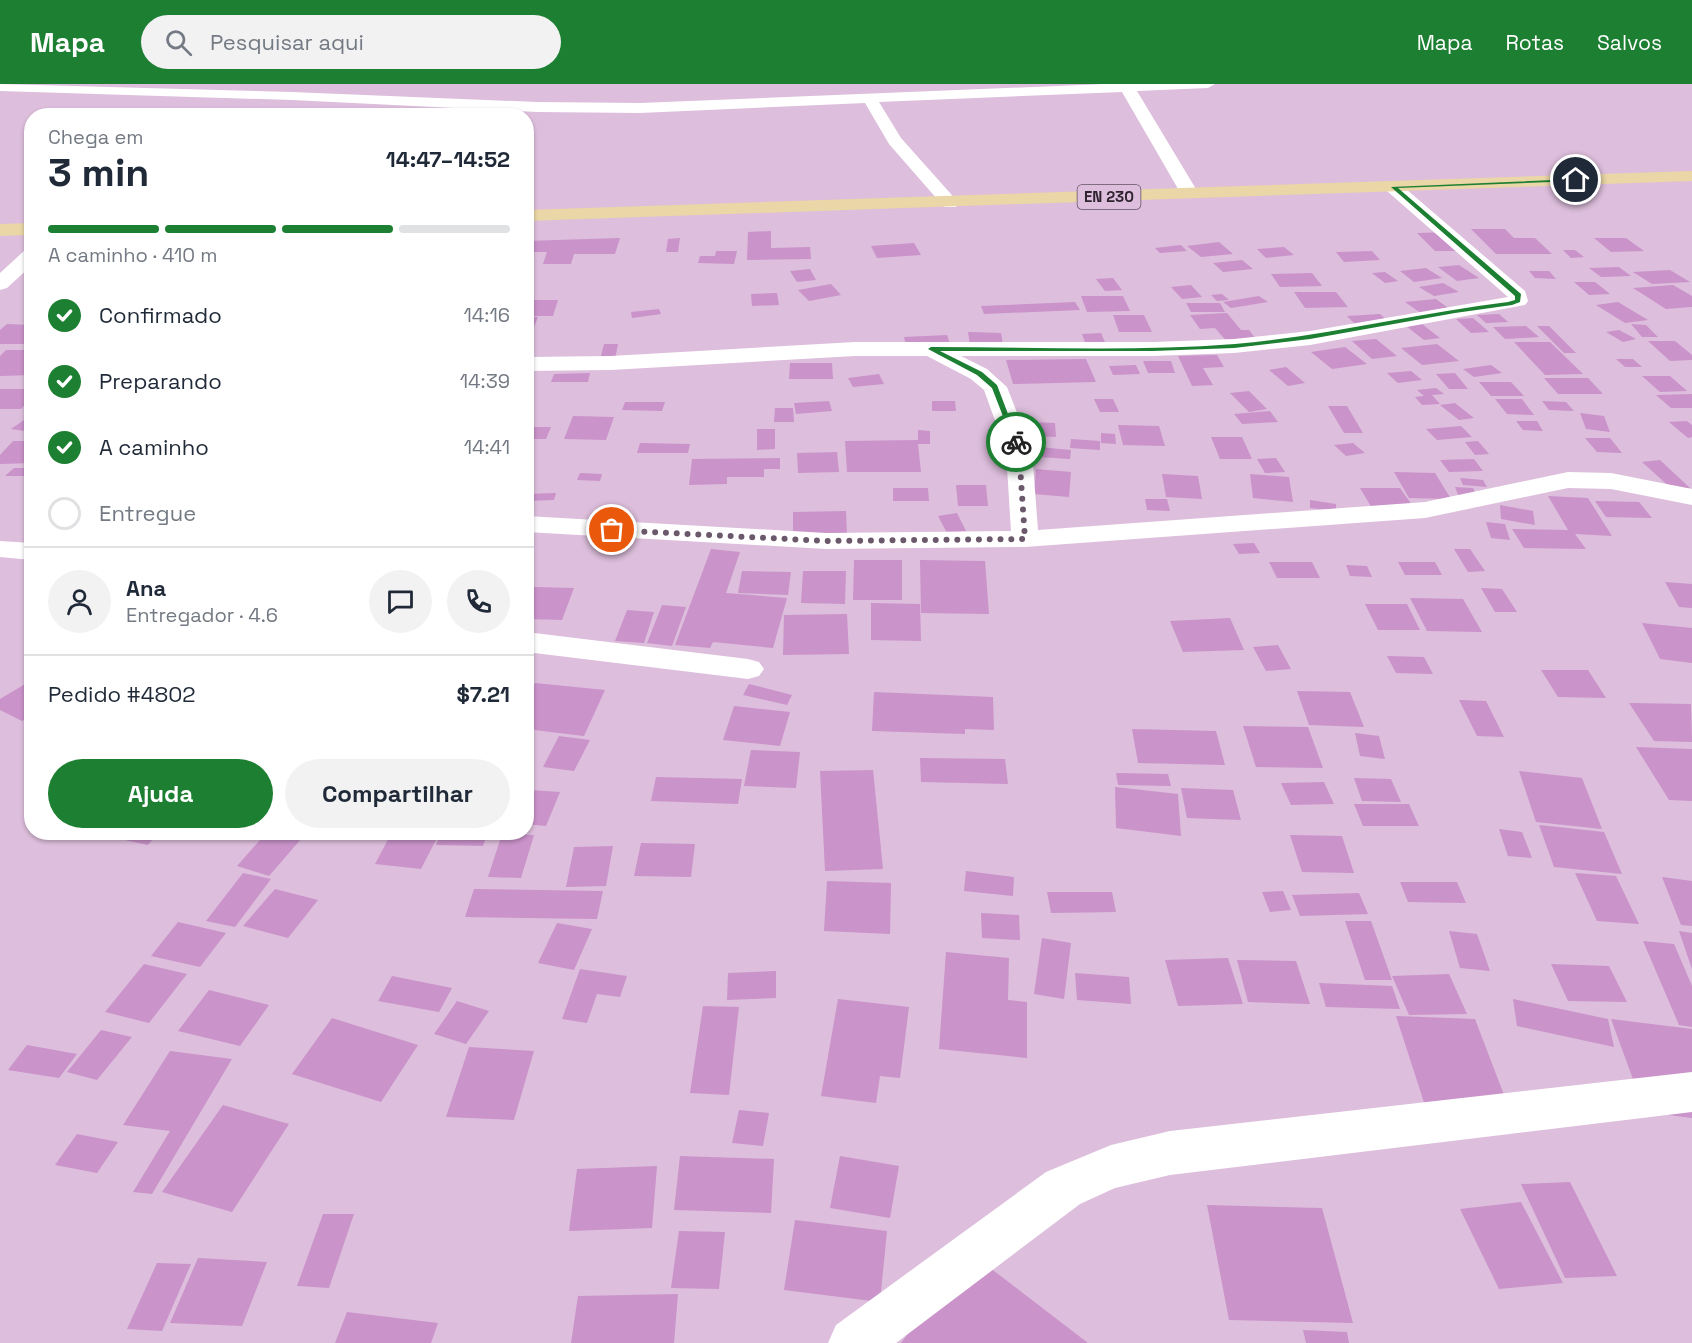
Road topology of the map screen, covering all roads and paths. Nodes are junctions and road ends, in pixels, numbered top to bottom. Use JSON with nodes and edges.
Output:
{"nodes":[{"id":1,"x":309,"y":84,"type":"edge"},
{"id":2,"x":1208,"y":84,"type":"edge"},
{"id":3,"x":1127,"y":86,"type":"edge"},
{"id":4,"x":0,"y":87,"type":"edge"},
{"id":5,"x":292,"y":96,"type":"junction"},
{"id":6,"x":869,"y":99,"type":"junction"},
{"id":7,"x":270,"y":108,"type":"edge"},
{"id":8,"x":1692,"y":176,"type":"edge"},
{"id":9,"x":1393,"y":187,"type":"junction"},
{"id":10,"x":1190,"y":194,"type":"junction"},
{"id":11,"x":950,"y":203,"type":"junction"},
{"id":12,"x":534,"y":216,"type":"edge"},
{"id":13,"x":24,"y":229,"type":"edge"},
{"id":14,"x":0,"y":230,"type":"edge"},
{"id":15,"x":24,"y":262,"type":"edge"},
{"id":16,"x":0,"y":284,"type":"edge"},
{"id":17,"x":931,"y":349,"type":"junction"},
{"id":18,"x":534,"y":364,"type":"edge"},
{"id":19,"x":1692,"y":497,"type":"edge"},
{"id":20,"x":534,"y":524,"type":"edge"},
{"id":21,"x":1025,"y":539,"type":"junction"},
{"id":22,"x":0,"y":549,"type":"edge"},
{"id":23,"x":24,"y":551,"type":"edge"},
{"id":24,"x":534,"y":643,"type":"edge"},
{"id":25,"x":748,"y":669,"type":"dead end"},
{"id":26,"x":1692,"y":1092,"type":"edge"},
{"id":27,"x":854,"y":1343,"type":"edge"}],
"edges":[{"from":1,"to":5,"type":"street"},
{"from":2,"to":3,"type":"street"},
{"from":3,"to":6,"type":"street"},
{"from":3,"to":10,"type":"street"},
{"from":4,"to":5,"type":"street"},
{"from":5,"to":6,"type":"street"},
{"from":5,"to":7,"type":"street"},
{"from":6,"to":11,"type":"street"},
{"from":8,"to":9,"type":"main road","number":"EN 230"},
{"from":9,"to":10,"type":"main road","number":"EN 230"},
{"from":9,"to":17,"type":"street"},
{"from":10,"to":11,"type":"main road","number":"EN 230"},
{"from":11,"to":12,"type":"main road","number":"EN 230"},
{"from":13,"to":14,"type":"main road"},
{"from":15,"to":16,"type":"street"},
{"from":17,"to":18,"type":"street"},
{"from":17,"to":21,"type":"street"},
{"from":19,"to":21,"type":"street"},
{"from":20,"to":21,"type":"street"},
{"from":22,"to":23,"type":"street"},
{"from":24,"to":25,"type":"street"},
{"from":26,"to":27,"type":"street"}]}
